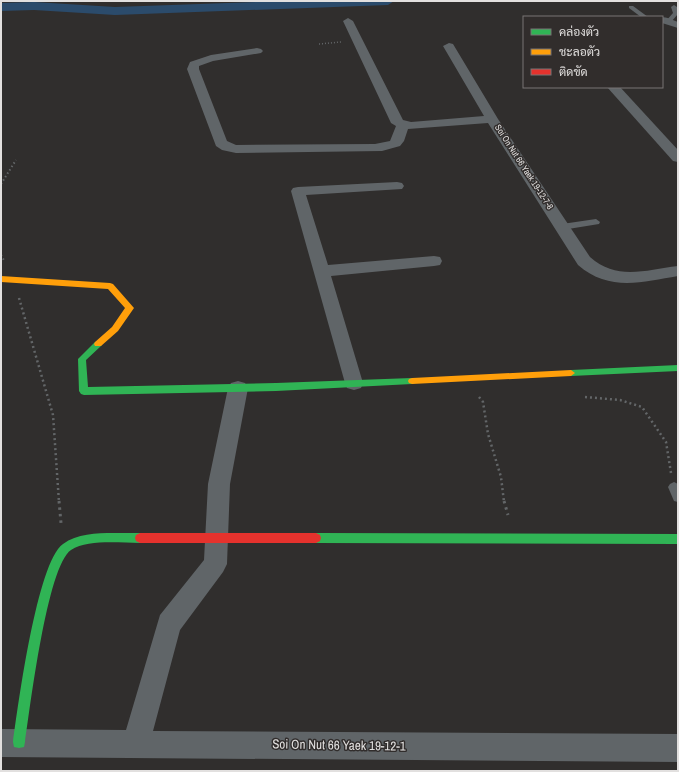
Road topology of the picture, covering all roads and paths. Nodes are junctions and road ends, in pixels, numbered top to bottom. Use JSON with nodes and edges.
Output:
{"nodes":[{"id":1,"x":631,"y":7,"type":"dead end"},
{"id":2,"x":674,"y":7,"type":"dead end"},
{"id":3,"x":644,"y":16,"type":"edge"},
{"id":4,"x":348,"y":21,"type":"dead end"},
{"id":5,"x":670,"y":22,"type":"edge"},
{"id":6,"x":358,"y":41,"type":"junction"},
{"id":7,"x":319,"y":44,"type":"dead end"},
{"id":8,"x":449,"y":46,"type":"dead end"},
{"id":9,"x":257,"y":51,"type":"dead end"},
{"id":10,"x":614,"y":88,"type":"edge"},
{"id":11,"x":492,"y":119,"type":"junction"},
{"id":12,"x":403,"y":125,"type":"junction"},
{"id":13,"x":678,"y":158,"type":"edge"},
{"id":14,"x":16,"y":160,"type":"dead end"},
{"id":15,"x":1,"y":184,"type":"edge"},
{"id":16,"x":397,"y":186,"type":"dead end"},
{"id":17,"x":596,"y":222,"type":"dead end"},
{"id":18,"x":562,"y":227,"type":"junction"},
{"id":19,"x":1,"y":255,"type":"edge"},
{"id":20,"x":434,"y":261,"type":"dead end"},
{"id":21,"x":8,"y":268,"type":"dead end"},
{"id":22,"x":678,"y":270,"type":"edge"},
{"id":23,"x":321,"y":271,"type":"junction"},
{"id":24,"x":1,"y":280,"type":"edge"},
{"id":25,"x":18,"y":297,"type":"dead end"},
{"id":26,"x":678,"y":368,"type":"edge"},
{"id":27,"x":354,"y":383,"type":"junction"},
{"id":28,"x":238,"y":388,"type":"junction"},
{"id":29,"x":475,"y":391,"type":"dead end"},
{"id":30,"x":585,"y":397,"type":"dead end"},
{"id":31,"x":676,"y":492,"type":"edge"},
{"id":32,"x":216,"y":539,"type":"junction"},
{"id":33,"x":522,"y":540,"type":"junction"},
{"id":34,"x":678,"y":540,"type":"edge"},
{"id":35,"x":62,"y":550,"type":"junction"},
{"id":36,"x":8,"y":742,"type":"edge"},
{"id":37,"x":136,"y":743,"type":"junction"},
{"id":38,"x":678,"y":748,"type":"edge"}],
"edges":[{"from":1,"to":3,"type":"lane"},
{"from":2,"to":5,"type":"lane"},
{"from":4,"to":6,"type":"street"},
{"from":6,"to":7,"type":"path"},
{"from":6,"to":12,"type":"street"},
{"from":8,"to":11,"type":"street","name":"Soi On Nut 66 Yaek 19-12-7-8"},
{"from":9,"to":12,"type":"street"},
{"from":10,"to":13,"type":"street"},
{"from":11,"to":12,"type":"street"},
{"from":11,"to":18,"type":"street","name":"Soi On Nut 66 Yaek 19-12-7-8"},
{"from":14,"to":15,"type":"path"},
{"from":16,"to":23,"type":"street"},
{"from":17,"to":18,"type":"lane"},
{"from":18,"to":22,"type":"street","name":"Soi On Nut 66 Yaek 19-12-7-8"},
{"from":19,"to":21,"type":"path"},
{"from":20,"to":23,"type":"street"},
{"from":23,"to":27,"type":"street"},
{"from":24,"to":28,"type":"street"},
{"from":25,"to":35,"type":"path"},
{"from":26,"to":27,"type":"street"},
{"from":27,"to":28,"type":"street"},
{"from":28,"to":32,"type":"street"},
{"from":29,"to":33,"type":"path"},
{"from":30,"to":31,"type":"path"},
{"from":32,"to":33,"type":"street"},
{"from":32,"to":35,"type":"street"},
{"from":32,"to":37,"type":"street"},
{"from":33,"to":34,"type":"street"},
{"from":35,"to":36,"type":"street"},
{"from":36,"to":37,"type":"street","name":"Soi On Nut 66 Yaek 19-12-1"},
{"from":37,"to":38,"type":"street","name":"Soi On Nut 66 Yaek 19-12-1"}]}
